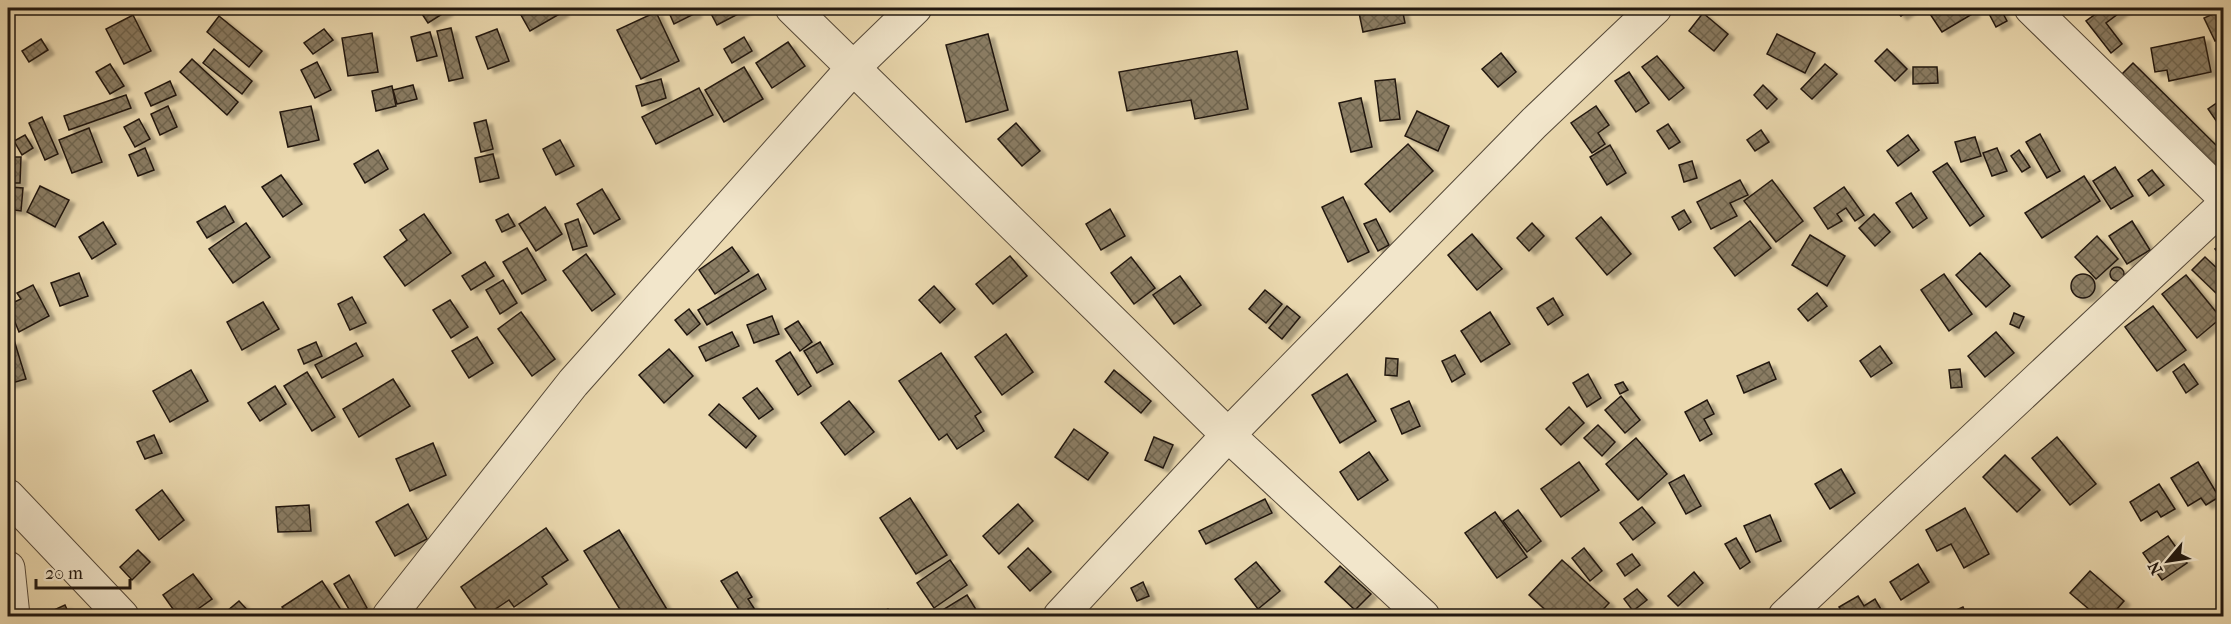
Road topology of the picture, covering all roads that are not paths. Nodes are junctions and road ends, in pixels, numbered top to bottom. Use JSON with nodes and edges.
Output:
{"nodes":[{"id":1,"x":792,"y":8,"type":"edge"},
{"id":2,"x":915,"y":8,"type":"edge"},
{"id":3,"x":1655,"y":8,"type":"edge"},
{"id":4,"x":2031,"y":8,"type":"edge"},
{"id":5,"x":853,"y":68,"type":"junction"},
{"id":6,"x":2223,"y":197,"type":"edge"},
{"id":7,"x":2223,"y":205,"type":"edge"},
{"id":8,"x":1228,"y":435,"type":"junction"},
{"id":9,"x":8,"y":496,"type":"edge"},
{"id":10,"x":8,"y":568,"type":"edge"},
{"id":11,"x":13,"y":616,"type":"edge"},
{"id":12,"x":122,"y":616,"type":"edge"},
{"id":13,"x":389,"y":616,"type":"edge"},
{"id":14,"x":1060,"y":616,"type":"edge"},
{"id":15,"x":1423,"y":616,"type":"edge"},
{"id":16,"x":1785,"y":616,"type":"edge"}],
"edges":[{"from":1,"to":5,"type":"street"},
{"from":2,"to":5,"type":"street"},
{"from":3,"to":8,"type":"street"},
{"from":4,"to":6,"type":"street"},
{"from":5,"to":8,"type":"street"},
{"from":5,"to":13,"type":"street"},
{"from":7,"to":16,"type":"street"},
{"from":8,"to":14,"type":"street"},
{"from":8,"to":15,"type":"street"},
{"from":9,"to":12,"type":"street"},
{"from":10,"to":11,"type":"street"}]}
